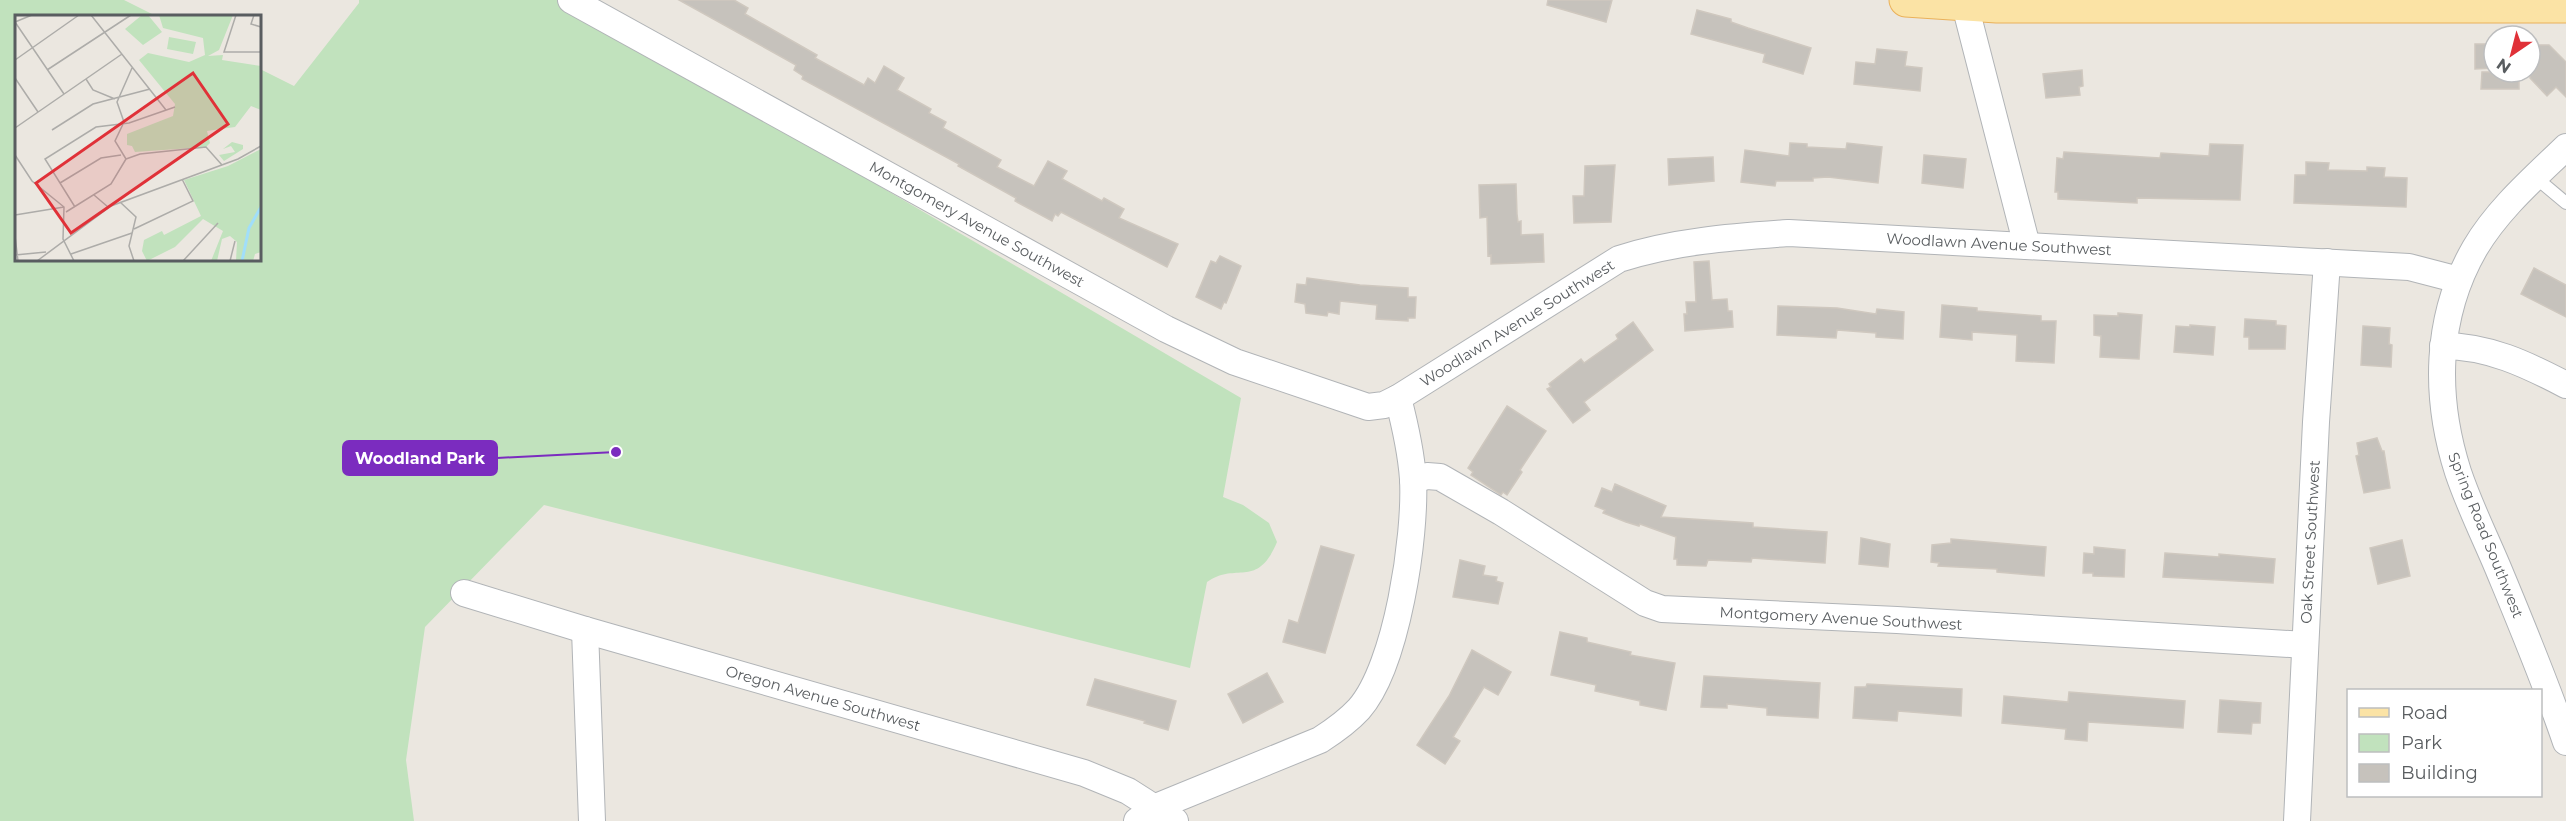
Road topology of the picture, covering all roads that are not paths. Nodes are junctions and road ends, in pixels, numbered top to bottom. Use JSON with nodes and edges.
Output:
{"nodes":[{"id":1,"x":571,"y":0,"type":"edge"},
{"id":2,"x":1906,"y":0,"type":"edge"},
{"id":3,"x":2377,"y":3,"type":"edge"},
{"id":4,"x":1965,"y":5,"type":"junction"},
{"id":5,"x":2566,"y":6,"type":"edge"},
{"id":6,"x":2566,"y":147,"type":"edge"},
{"id":7,"x":2535,"y":177,"type":"junction"},
{"id":8,"x":2566,"y":203,"type":"edge"},
{"id":9,"x":2027,"y":246,"type":"junction"},
{"id":10,"x":2327,"y":262,"type":"junction"},
{"id":11,"x":2459,"y":280,"type":"junction"},
{"id":12,"x":2443,"y":346,"type":"junction"},
{"id":13,"x":2566,"y":384,"type":"edge"},
{"id":14,"x":1398,"y":398,"type":"junction"},
{"id":15,"x":1413,"y":480,"type":"junction"},
{"id":16,"x":464,"y":593,"type":"dead end"},
{"id":17,"x":585,"y":630,"type":"junction"},
{"id":18,"x":2305,"y":645,"type":"junction"},
{"id":19,"x":2566,"y":742,"type":"edge"},
{"id":20,"x":1156,"y":816,"type":"edge"},
{"id":21,"x":592,"y":821,"type":"edge"},
{"id":22,"x":2297,"y":821,"type":"edge"}],
"edges":[{"from":1,"to":14,"type":"street","name":"Montgomery Avenue Southwest"},
{"from":2,"to":4,"type":"main road"},
{"from":3,"to":4,"type":"main road"},
{"from":3,"to":5,"type":"main road"},
{"from":4,"to":9,"type":"street"},
{"from":6,"to":7,"type":"street","name":"Spring Road Southwest"},
{"from":7,"to":8,"type":"lane"},
{"from":7,"to":11,"type":"street","name":"Spring Road Southwest"},
{"from":9,"to":10,"type":"street","name":"Woodlawn Avenue Southwest"},
{"from":9,"to":14,"type":"street","name":"Woodlawn Avenue Southwest"},
{"from":10,"to":11,"type":"street","name":"Woodlawn Avenue Southwest"},
{"from":10,"to":18,"type":"street","name":"Oak Street Southwest"},
{"from":11,"to":12,"type":"street","name":"Spring Road Southwest"},
{"from":12,"to":13,"type":"street"},
{"from":12,"to":19,"type":"street","name":"Spring Road Southwest"},
{"from":14,"to":15,"type":"street"},
{"from":15,"to":18,"type":"street","name":"Montgomery Avenue Southwest"},
{"from":15,"to":20,"type":"street"},
{"from":16,"to":17,"type":"street","name":"Oregon Avenue Southwest"},
{"from":17,"to":20,"type":"street","name":"Oregon Avenue Southwest"},
{"from":17,"to":21,"type":"street"},
{"from":18,"to":22,"type":"street","name":"Oak Street Southwest"}]}
